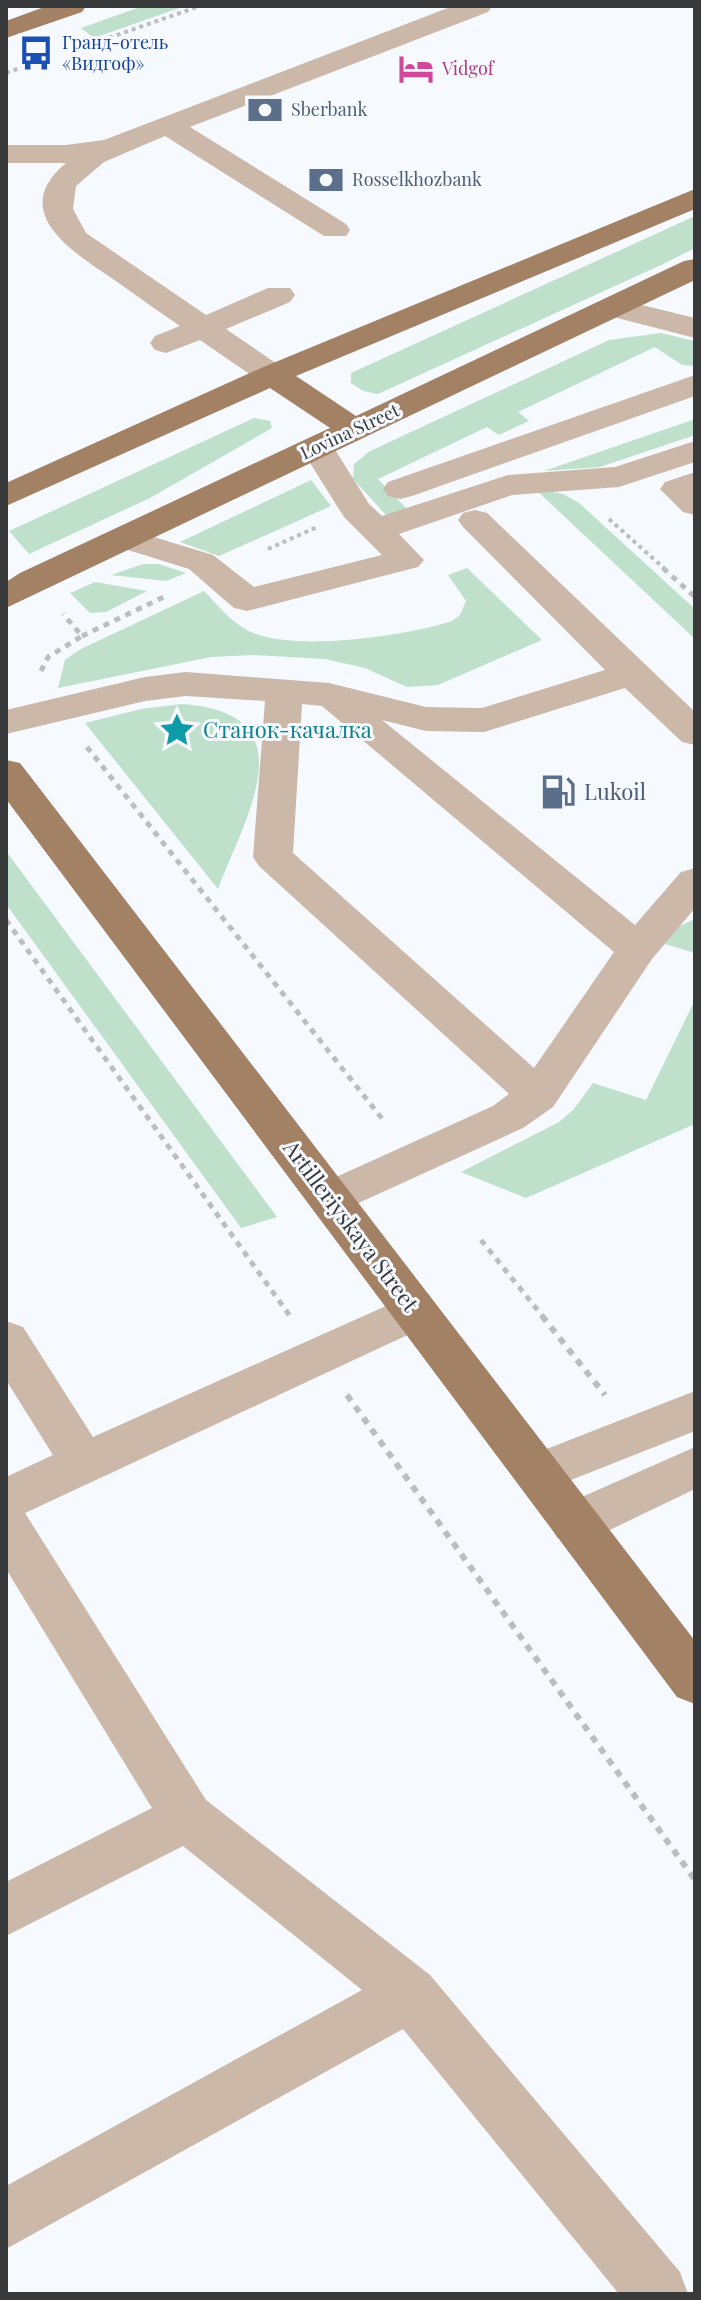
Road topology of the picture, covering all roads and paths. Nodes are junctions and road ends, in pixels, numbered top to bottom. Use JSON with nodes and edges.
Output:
{"nodes":[{"id":1,"x":72,"y":6,"type":"edge"},
{"id":2,"x":200,"y":6,"type":"edge"},
{"id":3,"x":478,"y":6,"type":"edge"},
{"id":4,"x":6,"y":30,"type":"edge"},
{"id":5,"x":81,"y":47,"type":"dead end"},
{"id":6,"x":21,"y":68,"type":"dead end"},
{"id":7,"x":6,"y":73,"type":"edge"},
{"id":8,"x":167,"y":125,"type":"junction"},
{"id":9,"x":122,"y":142,"type":"junction"},
{"id":10,"x":6,"y":154,"type":"edge"},
{"id":11,"x":695,"y":198,"type":"edge"},
{"id":12,"x":335,"y":230,"type":"dead end"},
{"id":13,"x":695,"y":269,"type":"edge"},
{"id":14,"x":279,"y":295,"type":"dead end"},
{"id":15,"x":613,"y":307,"type":"junction"},
{"id":16,"x":202,"y":328,"type":"junction"},
{"id":17,"x":695,"y":328,"type":"edge"},
{"id":18,"x":166,"y":343,"type":"dead end"},
{"id":19,"x":272,"y":375,"type":"junction"},
{"id":20,"x":695,"y":385,"type":"edge"},
{"id":21,"x":356,"y":430,"type":"junction"},
{"id":22,"x":317,"y":447,"type":"junction"},
{"id":23,"x":695,"y":451,"type":"edge"},
{"id":24,"x":567,"y":481,"type":"junction"},
{"id":25,"x":695,"y":482,"type":"edge"},
{"id":26,"x":400,"y":489,"type":"dead end"},
{"id":27,"x":6,"y":496,"type":"edge"},
{"id":28,"x":695,"y":505,"type":"edge"},
{"id":29,"x":475,"y":520,"type":"dead end"},
{"id":30,"x":376,"y":530,"type":"junction"},
{"id":31,"x":124,"y":538,"type":"junction"},
{"id":32,"x":19,"y":589,"type":"edge"},
{"id":33,"x":695,"y":597,"type":"edge"},
{"id":34,"x":631,"y":674,"type":"junction"},
{"id":35,"x":284,"y":691,"type":"junction"},
{"id":36,"x":329,"y":695,"type":"junction"},
{"id":37,"x":56,"y":708,"type":"junction"},
{"id":38,"x":6,"y":722,"type":"edge"},
{"id":39,"x":695,"y":733,"type":"edge"},
{"id":40,"x":6,"y":772,"type":"edge"},
{"id":41,"x":695,"y":882,"type":"edge"},
{"id":42,"x":6,"y":920,"type":"edge"},
{"id":43,"x":637,"y":949,"type":"junction"},
{"id":44,"x":538,"y":1096,"type":"junction"},
{"id":45,"x":415,"y":1159,"type":"junction"},
{"id":46,"x":330,"y":1199,"type":"junction"},
{"id":47,"x":481,"y":1240,"type":"dead end"},
{"id":48,"x":415,"y":1311,"type":"junction"},
{"id":49,"x":6,"y":1340,"type":"edge"},
{"id":50,"x":319,"y":1355,"type":"junction"},
{"id":51,"x":663,"y":1422,"type":"edge"},
{"id":52,"x":84,"y":1463,"type":"junction"},
{"id":53,"x":695,"y":1467,"type":"edge"},
{"id":54,"x":538,"y":1473,"type":"junction"},
{"id":55,"x":6,"y":1499,"type":"edge"},
{"id":56,"x":575,"y":1523,"type":"junction"},
{"id":57,"x":6,"y":1526,"type":"edge"},
{"id":58,"x":695,"y":1681,"type":"edge"},
{"id":59,"x":187,"y":1817,"type":"junction"},
{"id":60,"x":695,"y":1880,"type":"edge"},
{"id":61,"x":6,"y":1910,"type":"edge"},
{"id":62,"x":410,"y":1994,"type":"junction"},
{"id":63,"x":6,"y":2219,"type":"edge"},
{"id":64,"x":695,"y":2290,"type":"edge"},
{"id":65,"x":658,"y":2294,"type":"edge"},
{"id":66,"x":681,"y":2294,"type":"edge"}],
"edges":[{"from":1,"to":4,"type":"main road"},
{"from":2,"to":5,"type":"path"},
{"from":3,"to":8,"type":"lane"},
{"from":6,"to":7,"type":"path"},
{"from":8,"to":9,"type":"lane"},
{"from":8,"to":12,"type":"lane"},
{"from":9,"to":10,"type":"lane"},
{"from":9,"to":16,"type":"lane"},
{"from":11,"to":19,"type":"main road"},
{"from":13,"to":15,"type":"main road","name":"Lovina Street"},
{"from":14,"to":16,"type":"lane"},
{"from":15,"to":17,"type":"lane"},
{"from":15,"to":21,"type":"main road","name":"Lovina Street"},
{"from":16,"to":18,"type":"lane"},
{"from":16,"to":19,"type":"lane"},
{"from":19,"to":21,"type":"main road"},
{"from":19,"to":27,"type":"main road"},
{"from":20,"to":26,"type":"lane"},
{"from":21,"to":22,"type":"main road","name":"Lovina Street"},
{"from":22,"to":30,"type":"lane"},
{"from":22,"to":31,"type":"main road","name":"Lovina Street"},
{"from":23,"to":24,"type":"lane"},
{"from":24,"to":30,"type":"lane"},
{"from":24,"to":33,"type":"path"},
{"from":25,"to":28,"type":"lane"},
{"from":29,"to":34,"type":"lane"},
{"from":30,"to":31,"type":"lane"},
{"from":31,"to":32,"type":"main road","name":"Lovina Street"},
{"from":32,"to":37,"type":"path"},
{"from":34,"to":36,"type":"lane"},
{"from":34,"to":39,"type":"lane"},
{"from":35,"to":36,"type":"lane"},
{"from":35,"to":37,"type":"lane"},
{"from":35,"to":44,"type":"lane"},
{"from":36,"to":43,"type":"lane"},
{"from":37,"to":38,"type":"lane"},
{"from":37,"to":45,"type":"path"},
{"from":40,"to":46,"type":"main road","name":"Artilleriyskaya Street"},
{"from":41,"to":43,"type":"lane"},
{"from":42,"to":50,"type":"path"},
{"from":43,"to":44,"type":"lane"},
{"from":44,"to":45,"type":"lane"},
{"from":45,"to":46,"type":"lane"},
{"from":46,"to":48,"type":"main road","name":"Artilleriyskaya Street"},
{"from":47,"to":51,"type":"path"},
{"from":48,"to":50,"type":"lane"},
{"from":48,"to":54,"type":"main road","name":"Artilleriyskaya Street"},
{"from":49,"to":52,"type":"lane"},
{"from":50,"to":52,"type":"lane"},
{"from":50,"to":60,"type":"path"},
{"from":51,"to":54,"type":"lane"},
{"from":52,"to":55,"type":"lane"},
{"from":53,"to":56,"type":"lane"},
{"from":54,"to":56,"type":"main road","name":"Artilleriyskaya Street"},
{"from":56,"to":58,"type":"main road","name":"Artilleriyskaya Street"},
{"from":57,"to":59,"type":"lane"},
{"from":59,"to":61,"type":"lane"},
{"from":59,"to":62,"type":"lane"},
{"from":62,"to":63,"type":"lane"},
{"from":62,"to":65,"type":"lane"},
{"from":64,"to":66,"type":"lane"}]}
